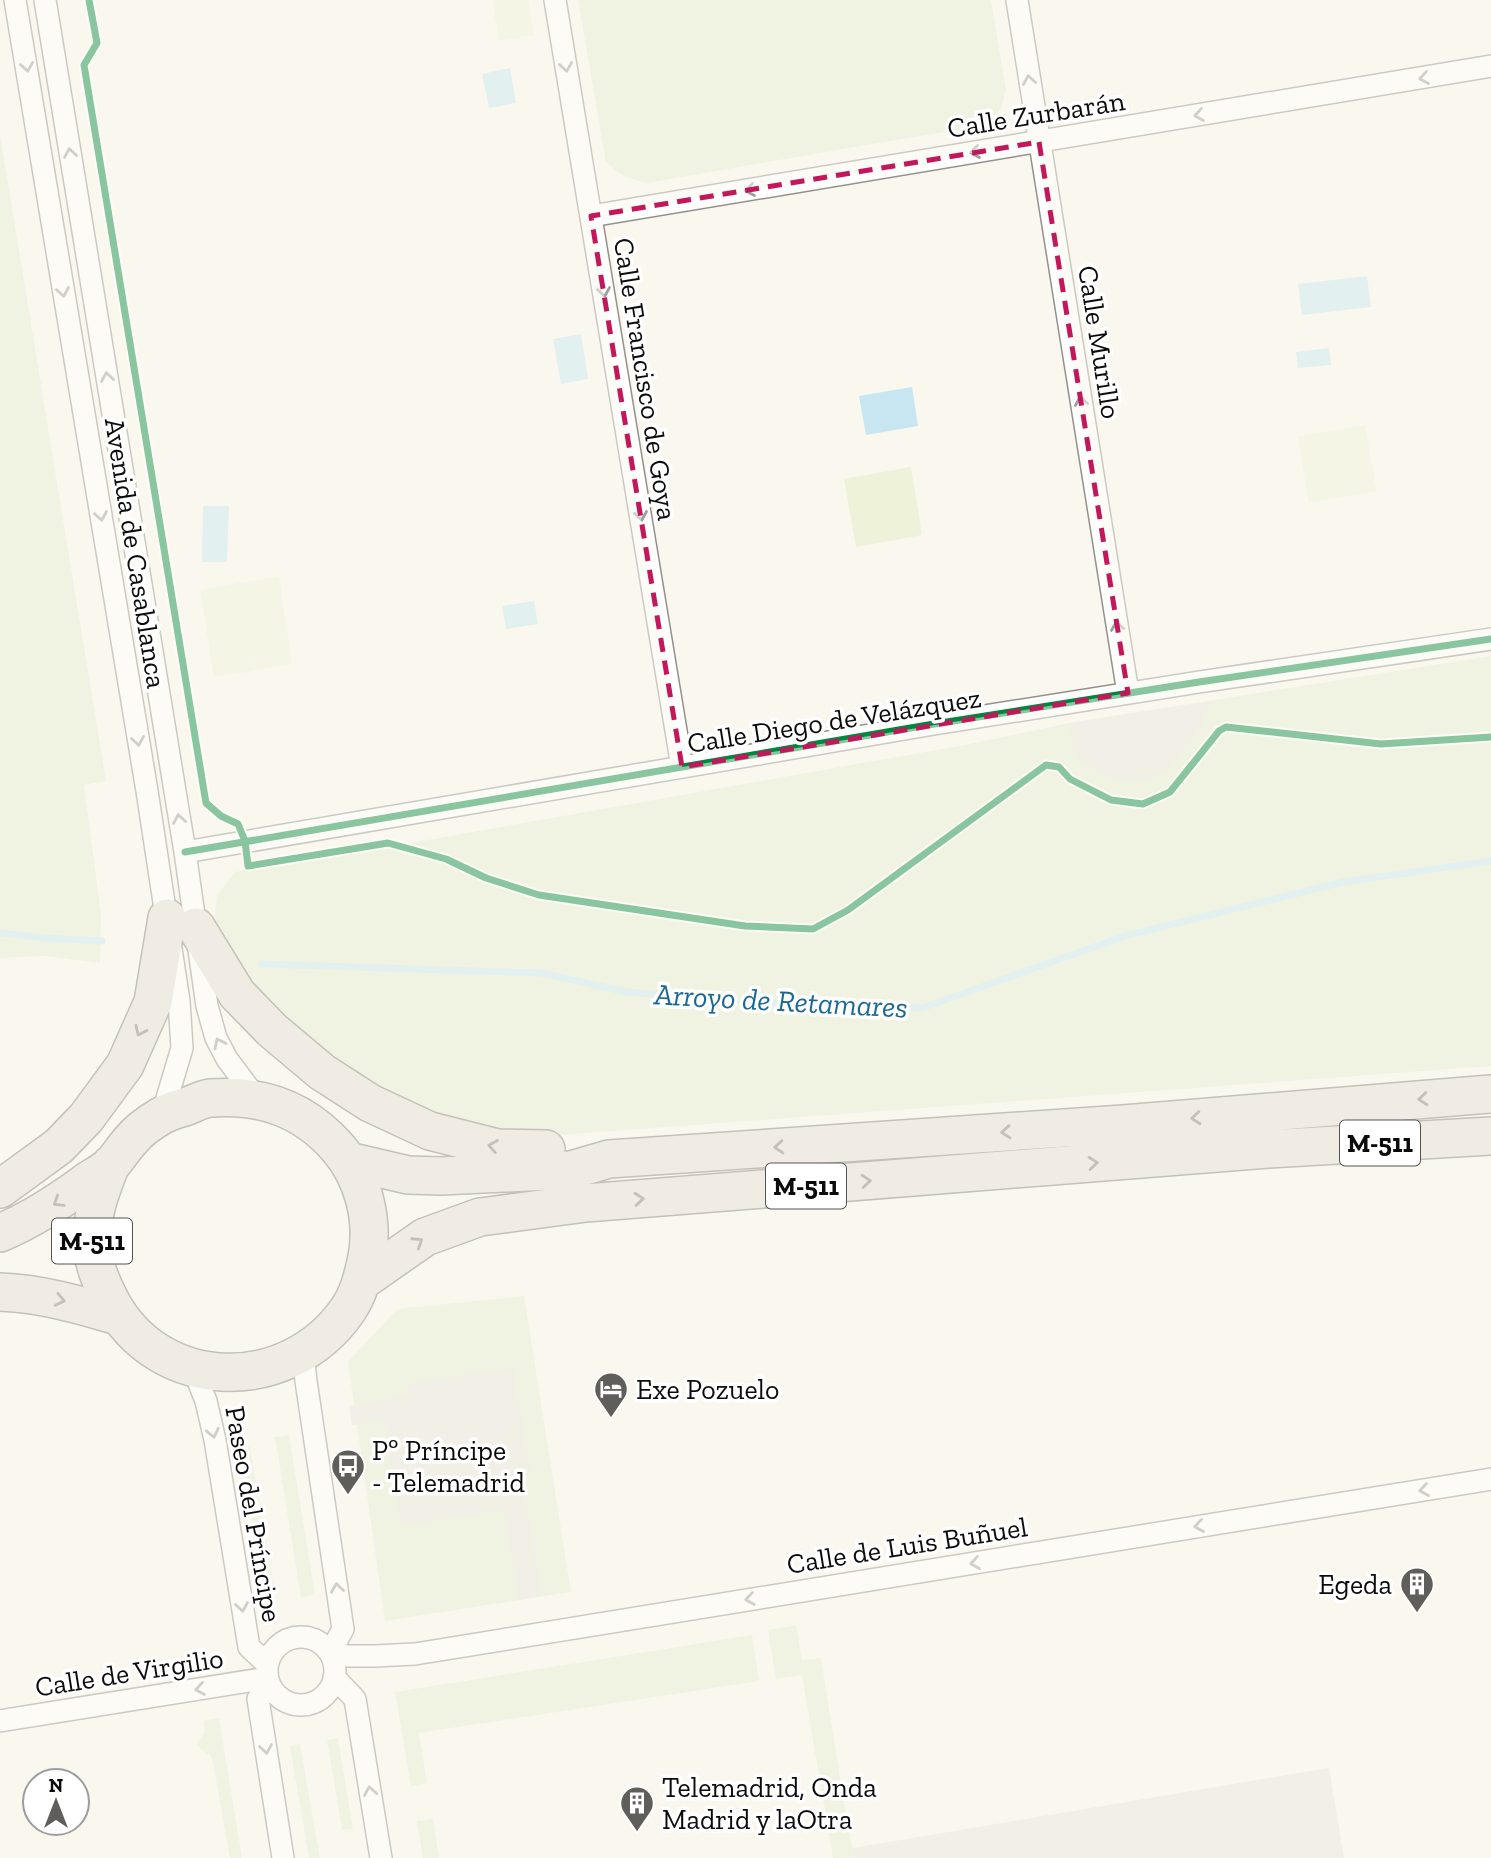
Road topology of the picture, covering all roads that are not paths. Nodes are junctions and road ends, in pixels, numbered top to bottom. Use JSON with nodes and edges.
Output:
{"nodes":[{"id":1,"x":15,"y":0,"type":"edge"},
{"id":2,"x":45,"y":0,"type":"edge"},
{"id":3,"x":555,"y":0,"type":"edge"},
{"id":4,"x":1017,"y":0,"type":"edge"},
{"id":5,"x":1491,"y":66,"type":"edge"},
{"id":6,"x":1039,"y":142,"type":"junction"},
{"id":7,"x":591,"y":216,"type":"junction"},
{"id":8,"x":1491,"y":639,"type":"edge"},
{"id":9,"x":1128,"y":693,"type":"junction"},
{"id":10,"x":682,"y":766,"type":"junction"},
{"id":11,"x":185,"y":852,"type":"junction"},
{"id":12,"x":182,"y":923,"type":"junction"},
{"id":13,"x":1491,"y":1094,"type":"edge"},
{"id":14,"x":257,"y":1099,"type":"junction"},
{"id":15,"x":162,"y":1115,"type":"junction"},
{"id":16,"x":1491,"y":1136,"type":"edge"},
{"id":17,"x":609,"y":1159,"type":"junction"},
{"id":18,"x":348,"y":1161,"type":"junction"},
{"id":19,"x":111,"y":1164,"type":"junction"},
{"id":20,"x":0,"y":1189,"type":"edge"},
{"id":21,"x":0,"y":1233,"type":"edge"},
{"id":22,"x":362,"y":1281,"type":"junction"},
{"id":23,"x":0,"y":1292,"type":"edge"},
{"id":24,"x":118,"y":1316,"type":"junction"},
{"id":25,"x":303,"y":1353,"type":"junction"},
{"id":26,"x":193,"y":1368,"type":"junction"},
{"id":27,"x":1491,"y":1479,"type":"edge"},
{"id":28,"x":332,"y":1662,"type":"junction"},
{"id":29,"x":268,"y":1676,"type":"junction"},
{"id":30,"x":0,"y":1721,"type":"edge"},
{"id":31,"x":284,"y":1858,"type":"edge"},
{"id":32,"x":381,"y":1858,"type":"edge"}],
"edges":[{"from":1,"to":12,"type":"street","name":"Avenida de Casablanca","one_way":true},
{"from":11,"to":2,"type":"street","name":"Avenida de Casablanca","one_way":true},
{"from":3,"to":7,"type":"street","name":"Calle Francisco de Goya","one_way":true},
{"from":6,"to":4,"type":"street","name":"Calle Murillo","one_way":true},
{"from":5,"to":6,"type":"street","name":"Calle Zurbarán","one_way":true},
{"from":6,"to":7,"type":"street","name":"Calle Zurbarán","one_way":true},
{"from":9,"to":6,"type":"street","name":"Calle Murillo","one_way":true},
{"from":7,"to":10,"type":"street","name":"Calle Francisco de Goya","one_way":true},
{"from":8,"to":9,"type":"street","name":"Calle Diego de Velázquez"},
{"from":9,"to":10,"type":"street","name":"Calle Diego de Velázquez"},
{"from":10,"to":11,"type":"street","name":"Calle Diego de Velázquez"},
{"from":11,"to":12,"type":"street","name":"Avenida de Casablanca"},
{"from":14,"to":12,"type":"street","name":"Avenida de Casablanca","one_way":true},
{"from":12,"to":15,"type":"street","name":"Avenida de Casablanca"},
{"from":17,"to":12,"type":"highway","one_way":true},
{"from":12,"to":20,"type":"highway","one_way":true},
{"from":13,"to":17,"type":"highway","number":"M-511","one_way":true},
{"from":14,"to":15,"type":"highway","number":"M-511"},
{"from":14,"to":18,"type":"highway","number":"M-511"},
{"from":15,"to":19,"type":"highway","number":"M-511"},
{"from":22,"to":16,"type":"highway","number":"M-511","one_way":true},
{"from":17,"to":18,"type":"highway","number":"M-511"},
{"from":18,"to":22,"type":"highway","number":"M-511"},
{"from":19,"to":21,"type":"highway","number":"M-511","one_way":true},
{"from":19,"to":24,"type":"highway","number":"M-511"},
{"from":22,"to":25,"type":"highway","number":"M-511"},
{"from":23,"to":24,"type":"highway","number":"M-511","one_way":true},
{"from":24,"to":26,"type":"highway","number":"M-511"},
{"from":25,"to":26,"type":"highway","number":"M-511"},
{"from":28,"to":25,"type":"street","one_way":true},
{"from":26,"to":29,"type":"street","name":"Paseo del Príncipe","one_way":true},
{"from":27,"to":28,"type":"street","name":"Calle de Luis Buñuel","one_way":true},
{"from":28,"to":29,"type":"street"},
{"from":28,"to":29,"type":"street"},
{"from":32,"to":28,"type":"street","one_way":true},
{"from":29,"to":30,"type":"street","name":"Calle de Virgilio","one_way":true},
{"from":29,"to":31,"type":"street","one_way":true}]}
